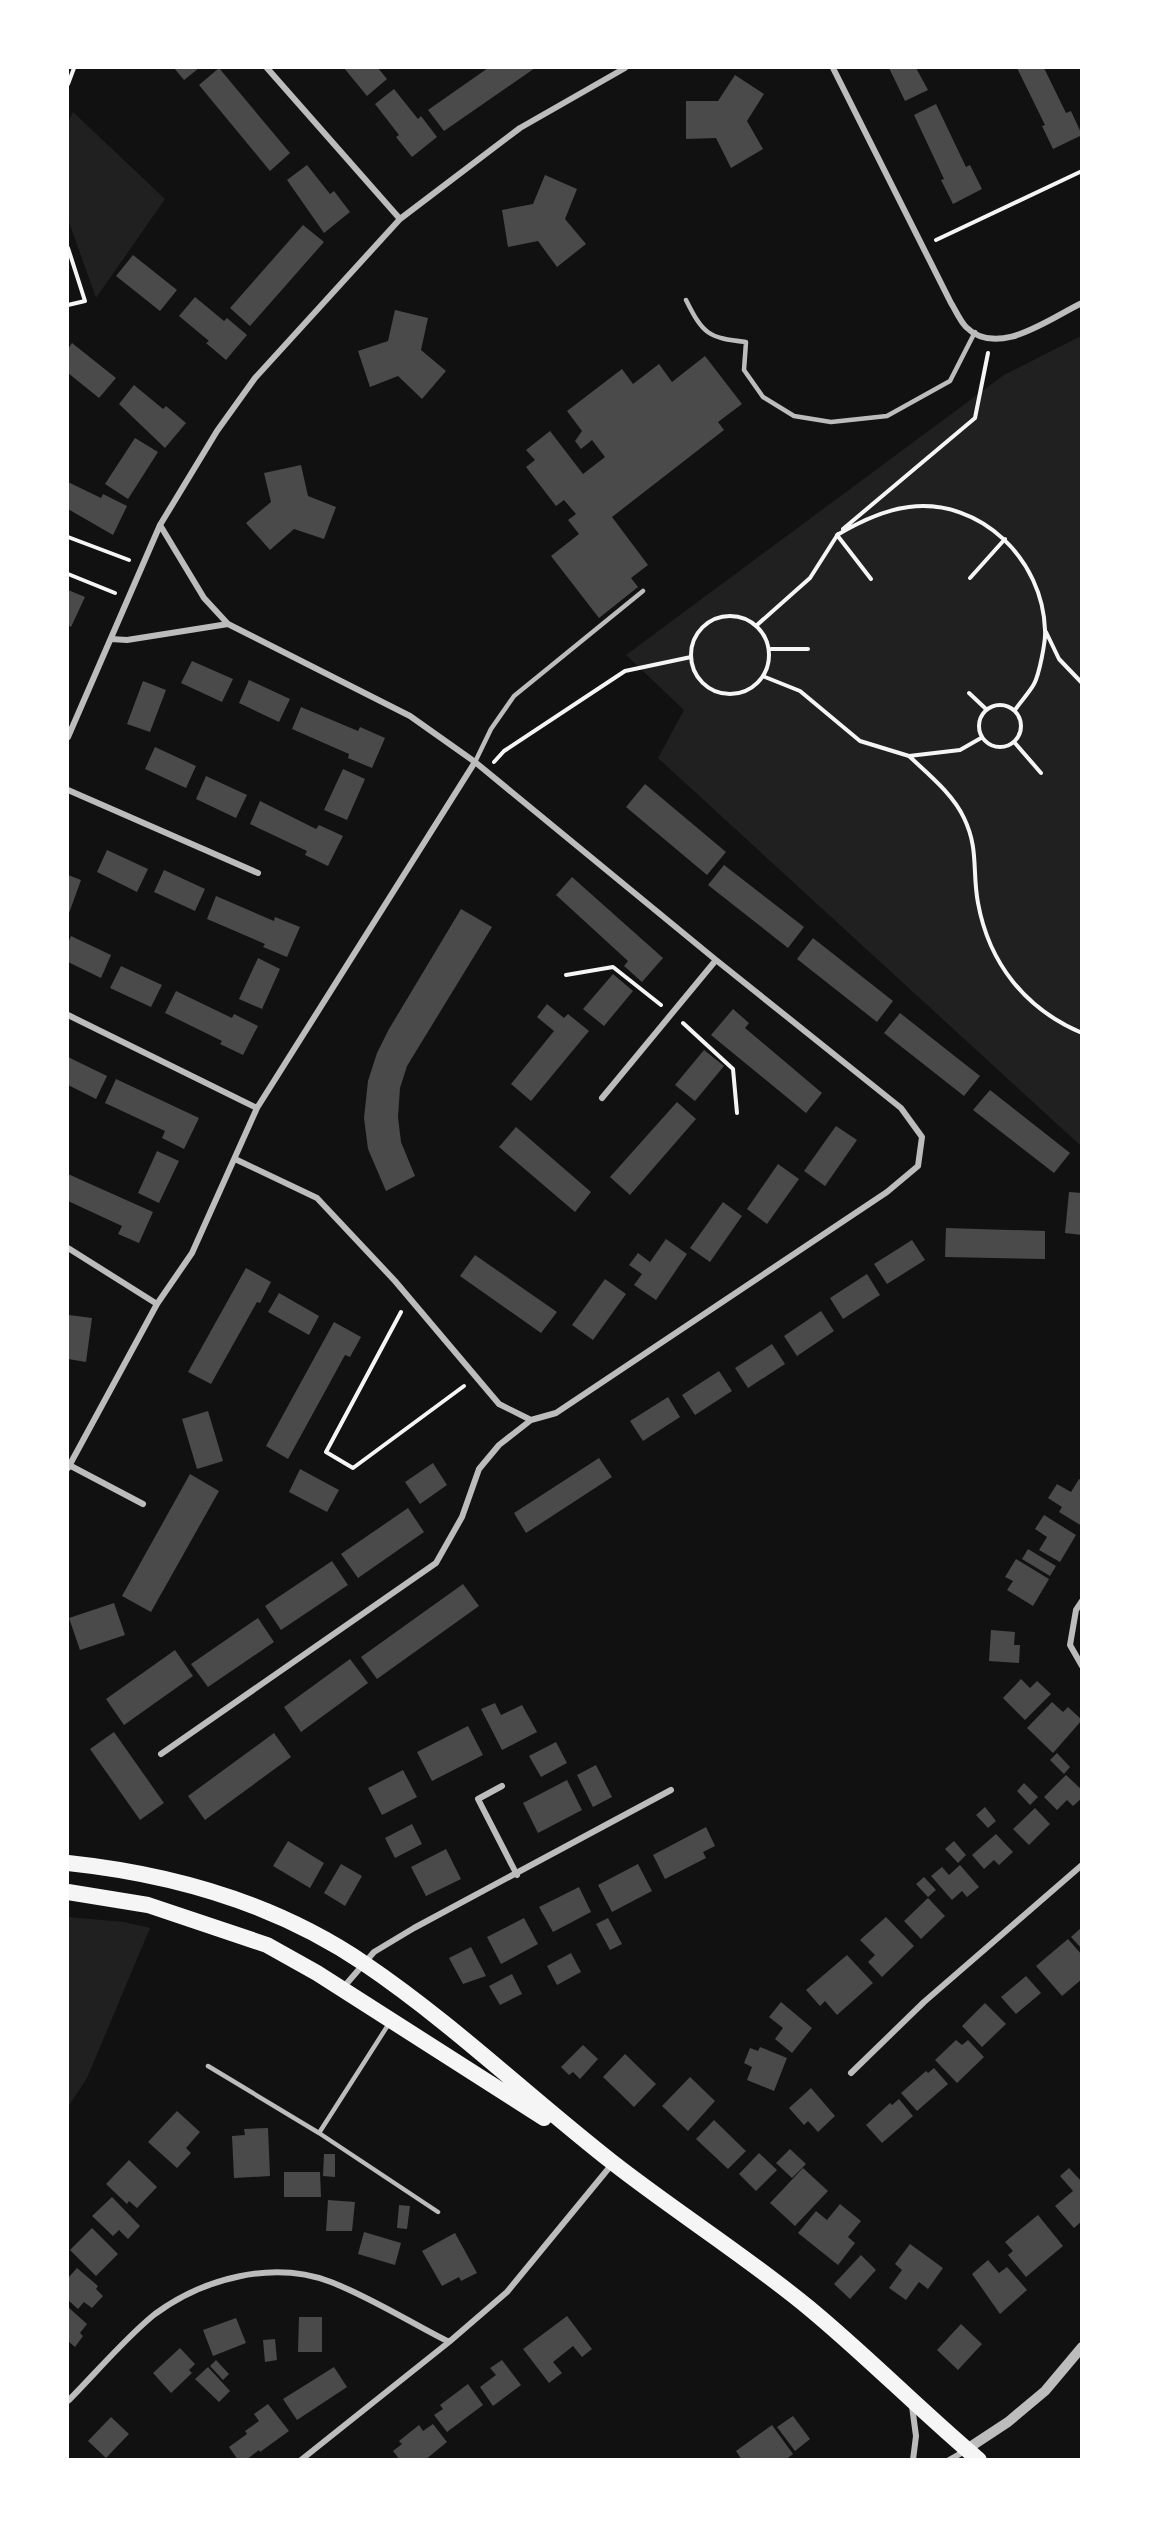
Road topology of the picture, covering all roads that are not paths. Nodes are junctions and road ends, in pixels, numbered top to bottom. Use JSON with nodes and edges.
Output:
{"nodes":[{"id":1,"x":267,"y":68,"type":"edge"},
{"id":2,"x":625,"y":68,"type":"edge"},
{"id":3,"x":833,"y":68,"type":"edge"},
{"id":4,"x":400,"y":219,"type":"junction"},
{"id":5,"x":686,"y":300,"type":"dead end"},
{"id":6,"x":1082,"y":303,"type":"edge"},
{"id":7,"x":975,"y":332,"type":"junction"},
{"id":8,"x":160,"y":525,"type":"junction"},
{"id":9,"x":643,"y":591,"type":"dead end"},
{"id":10,"x":228,"y":624,"type":"junction"},
{"id":11,"x":111,"y":639,"type":"junction"},
{"id":12,"x":68,"y":737,"type":"edge"},
{"id":13,"x":475,"y":762,"type":"junction"},
{"id":14,"x":68,"y":790,"type":"edge"},
{"id":15,"x":258,"y":873,"type":"dead end"},
{"id":16,"x":716,"y":960,"type":"junction"},
{"id":17,"x":68,"y":1015,"type":"edge"},
{"id":18,"x":602,"y":1098,"type":"dead end"},
{"id":19,"x":257,"y":1108,"type":"junction"},
{"id":20,"x":235,"y":1159,"type":"junction"},
{"id":21,"x":68,"y":1248,"type":"edge"},
{"id":22,"x":157,"y":1304,"type":"junction"},
{"id":23,"x":531,"y":1420,"type":"junction"},
{"id":24,"x":68,"y":1466,"type":"edge"},
{"id":25,"x":142,"y":1504,"type":"dead end"},
{"id":26,"x":1082,"y":1601,"type":"edge"},
{"id":27,"x":1082,"y":1666,"type":"edge"},
{"id":28,"x":161,"y":1754,"type":"dead end"},
{"id":29,"x":502,"y":1786,"type":"dead end"},
{"id":30,"x":671,"y":1790,"type":"dead end"},
{"id":31,"x":68,"y":1863,"type":"edge"},
{"id":32,"x":1082,"y":1865,"type":"edge"},
{"id":33,"x":517,"y":1875,"type":"junction"},
{"id":34,"x":68,"y":1892,"type":"edge"},
{"id":35,"x":364,"y":1964,"type":"junction"},
{"id":36,"x":342,"y":1989,"type":"junction"},
{"id":37,"x":391,"y":2020,"type":"junction"},
{"id":38,"x":208,"y":2066,"type":"dead end"},
{"id":39,"x":851,"y":2073,"type":"dead end"},
{"id":40,"x":319,"y":2133,"type":"junction"},
{"id":41,"x":613,"y":2163,"type":"junction"},
{"id":42,"x":438,"y":2212,"type":"dead end"},
{"id":43,"x":449,"y":2342,"type":"junction"},
{"id":44,"x":1082,"y":2347,"type":"edge"},
{"id":45,"x":912,"y":2399,"type":"junction"},
{"id":46,"x":68,"y":2401,"type":"edge"},
{"id":47,"x":973,"y":2454,"type":"edge"},
{"id":48,"x":301,"y":2460,"type":"edge"},
{"id":49,"x":913,"y":2460,"type":"edge"},
{"id":50,"x":950,"y":2460,"type":"edge"}],
"edges":[{"from":1,"to":4,"type":"street"},
{"from":2,"to":4,"type":"street"},
{"from":3,"to":7,"type":"street"},
{"from":4,"to":8,"type":"street"},
{"from":5,"to":7,"type":"lane"},
{"from":6,"to":7,"type":"street"},
{"from":8,"to":10,"type":"street"},
{"from":8,"to":11,"type":"street"},
{"from":9,"to":13,"type":"lane"},
{"from":10,"to":11,"type":"street"},
{"from":10,"to":13,"type":"street"},
{"from":11,"to":12,"type":"street"},
{"from":13,"to":16,"type":"street"},
{"from":13,"to":19,"type":"street"},
{"from":14,"to":15,"type":"street"},
{"from":16,"to":18,"type":"street"},
{"from":16,"to":23,"type":"street"},
{"from":17,"to":19,"type":"street"},
{"from":19,"to":20,"type":"street"},
{"from":20,"to":22,"type":"street"},
{"from":20,"to":23,"type":"street"},
{"from":21,"to":22,"type":"street"},
{"from":22,"to":24,"type":"street"},
{"from":23,"to":28,"type":"street"},
{"from":24,"to":25,"type":"street"},
{"from":26,"to":27,"type":"street"},
{"from":29,"to":33,"type":"street"},
{"from":30,"to":33,"type":"street"},
{"from":31,"to":35,"type":"highway"},
{"from":32,"to":39,"type":"street"},
{"from":33,"to":35,"type":"street"},
{"from":34,"to":36,"type":"highway"},
{"from":35,"to":36,"type":"street"},
{"from":35,"to":41,"type":"highway"},
{"from":36,"to":37,"type":"highway"},
{"from":37,"to":40,"type":"lane"},
{"from":37,"to":41,"type":"highway"},
{"from":38,"to":40,"type":"lane"},
{"from":40,"to":42,"type":"lane"},
{"from":41,"to":43,"type":"street"},
{"from":41,"to":45,"type":"highway"},
{"from":43,"to":46,"type":"street"},
{"from":43,"to":48,"type":"street"},
{"from":44,"to":47,"type":"street"},
{"from":45,"to":47,"type":"highway"},
{"from":45,"to":49,"type":"street"},
{"from":47,"to":50,"type":"street"}]}
